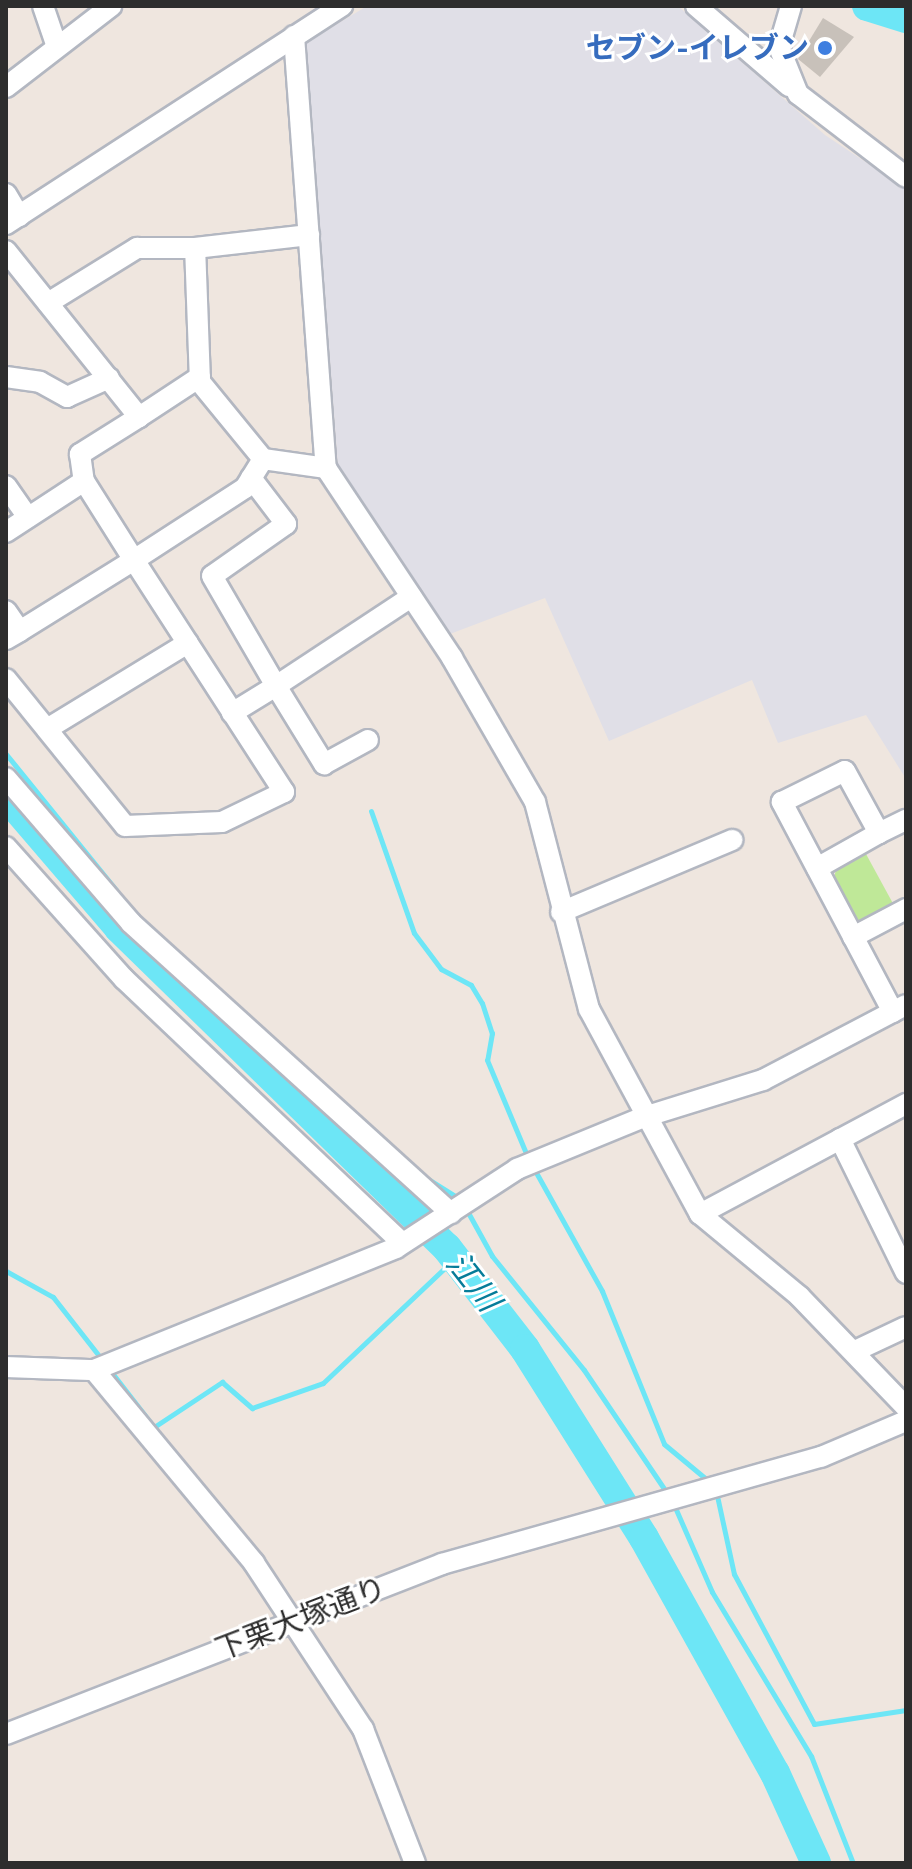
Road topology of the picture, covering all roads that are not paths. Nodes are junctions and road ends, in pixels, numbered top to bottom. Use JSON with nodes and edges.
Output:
{"nodes":[{"id":1,"x":43,"y":6,"type":"edge"},
{"id":2,"x":111,"y":6,"type":"edge"},
{"id":3,"x":342,"y":6,"type":"edge"},
{"id":4,"x":696,"y":6,"type":"edge"},
{"id":5,"x":791,"y":6,"type":"edge"},
{"id":6,"x":309,"y":15,"type":"edge"},
{"id":7,"x":294,"y":36,"type":"junction"},
{"id":8,"x":57,"y":47,"type":"junction"},
{"id":9,"x":6,"y":87,"type":"edge"},
{"id":10,"x":798,"y":94,"type":"junction"},
{"id":11,"x":906,"y":177,"type":"edge"},
{"id":12,"x":6,"y":194,"type":"edge"},
{"id":13,"x":13,"y":220,"type":"edge"},
{"id":14,"x":309,"y":235,"type":"junction"},
{"id":15,"x":195,"y":248,"type":"junction"},
{"id":16,"x":6,"y":251,"type":"edge"},
{"id":17,"x":48,"y":303,"type":"junction"},
{"id":18,"x":6,"y":377,"type":"edge"},
{"id":19,"x":200,"y":377,"type":"junction"},
{"id":20,"x":109,"y":378,"type":"junction"},
{"id":21,"x":139,"y":417,"type":"junction"},
{"id":22,"x":263,"y":459,"type":"junction"},
{"id":23,"x":326,"y":468,"type":"junction"},
{"id":24,"x":251,"y":478,"type":"junction"},
{"id":25,"x":84,"y":481,"type":"junction"},
{"id":26,"x":6,"y":486,"type":"edge"},
{"id":27,"x":28,"y":517,"type":"junction"},
{"id":28,"x":6,"y":532,"type":"edge"},
{"id":29,"x":134,"y":560,"type":"junction"},
{"id":30,"x":411,"y":597,"type":"junction"},
{"id":31,"x":6,"y":611,"type":"edge"},
{"id":32,"x":13,"y":635,"type":"edge"},
{"id":33,"x":188,"y":643,"type":"junction"},
{"id":34,"x":6,"y":679,"type":"edge"},
{"id":35,"x":276,"y":686,"type":"junction"},
{"id":36,"x":232,"y":713,"type":"junction"},
{"id":37,"x":47,"y":729,"type":"junction"},
{"id":38,"x":368,"y":740,"type":"dead end"},
{"id":39,"x":6,"y":778,"type":"edge"},
{"id":40,"x":906,"y":820,"type":"edge"},
{"id":41,"x":879,"y":833,"type":"junction"},
{"id":42,"x":732,"y":840,"type":"dead end"},
{"id":43,"x":6,"y":847,"type":"edge"},
{"id":44,"x":817,"y":868,"type":"junction"},
{"id":45,"x":906,"y":909,"type":"edge"},
{"id":46,"x":561,"y":912,"type":"junction"},
{"id":47,"x":853,"y":937,"type":"junction"},
{"id":48,"x":899,"y":1009,"type":"edge"},
{"id":49,"x":906,"y":1104,"type":"edge"},
{"id":50,"x":644,"y":1117,"type":"junction"},
{"id":51,"x":840,"y":1139,"type":"junction"},
{"id":52,"x":449,"y":1214,"type":"junction"},
{"id":53,"x":700,"y":1214,"type":"junction"},
{"id":54,"x":402,"y":1243,"type":"junction"},
{"id":55,"x":906,"y":1273,"type":"edge"},
{"id":56,"x":906,"y":1327,"type":"edge"},
{"id":57,"x":855,"y":1351,"type":"junction"},
{"id":58,"x":6,"y":1367,"type":"edge"},
{"id":59,"x":94,"y":1370,"type":"junction"},
{"id":60,"x":906,"y":1407,"type":"edge"},
{"id":61,"x":906,"y":1421,"type":"edge"},
{"id":62,"x":288,"y":1623,"type":"junction"},
{"id":63,"x":6,"y":1734,"type":"edge"},
{"id":64,"x":415,"y":1863,"type":"edge"}],
"edges":[{"from":1,"to":8,"type":"street"},
{"from":2,"to":8,"type":"street"},
{"from":3,"to":6,"type":"street"},
{"from":4,"to":10,"type":"street"},
{"from":5,"to":10,"type":"street"},
{"from":6,"to":7,"type":"street"},
{"from":7,"to":13,"type":"street"},
{"from":7,"to":14,"type":"street"},
{"from":8,"to":9,"type":"street"},
{"from":10,"to":11,"type":"street"},
{"from":12,"to":13,"type":"street"},
{"from":14,"to":15,"type":"street"},
{"from":14,"to":23,"type":"street"},
{"from":15,"to":17,"type":"street"},
{"from":15,"to":19,"type":"street"},
{"from":16,"to":17,"type":"street"},
{"from":17,"to":20,"type":"street"},
{"from":18,"to":20,"type":"street"},
{"from":19,"to":21,"type":"street"},
{"from":19,"to":22,"type":"street"},
{"from":20,"to":21,"type":"street"},
{"from":21,"to":25,"type":"street"},
{"from":22,"to":23,"type":"street"},
{"from":22,"to":24,"type":"street"},
{"from":23,"to":30,"type":"street"},
{"from":24,"to":29,"type":"street"},
{"from":24,"to":35,"type":"street"},
{"from":25,"to":27,"type":"street"},
{"from":25,"to":29,"type":"street"},
{"from":26,"to":27,"type":"street"},
{"from":27,"to":28,"type":"street"},
{"from":29,"to":32,"type":"street"},
{"from":29,"to":33,"type":"street"},
{"from":30,"to":35,"type":"street"},
{"from":30,"to":46,"type":"street"},
{"from":31,"to":32,"type":"street"},
{"from":33,"to":36,"type":"street"},
{"from":33,"to":37,"type":"street"},
{"from":34,"to":37,"type":"street"},
{"from":35,"to":36,"type":"street"},
{"from":35,"to":38,"type":"street"},
{"from":36,"to":37,"type":"street"},
{"from":39,"to":52,"type":"street"},
{"from":40,"to":41,"type":"street"},
{"from":41,"to":44,"type":"street"},
{"from":41,"to":44,"type":"street"},
{"from":42,"to":46,"type":"street"},
{"from":43,"to":54,"type":"street"},
{"from":44,"to":47,"type":"street"},
{"from":45,"to":47,"type":"street"},
{"from":46,"to":50,"type":"street"},
{"from":47,"to":48,"type":"street"},
{"from":48,"to":50,"type":"street"},
{"from":49,"to":51,"type":"street"},
{"from":50,"to":52,"type":"street"},
{"from":50,"to":53,"type":"street"},
{"from":51,"to":53,"type":"street"},
{"from":51,"to":55,"type":"street"},
{"from":52,"to":54,"type":"street"},
{"from":53,"to":57,"type":"street"},
{"from":54,"to":59,"type":"street"},
{"from":56,"to":57,"type":"street"},
{"from":57,"to":60,"type":"street"},
{"from":58,"to":59,"type":"street"},
{"from":59,"to":62,"type":"street"},
{"from":61,"to":62,"type":"street","name":"下栗大塚通り"},
{"from":62,"to":63,"type":"street","name":"下栗大塚通り"},
{"from":62,"to":64,"type":"street"}]}
